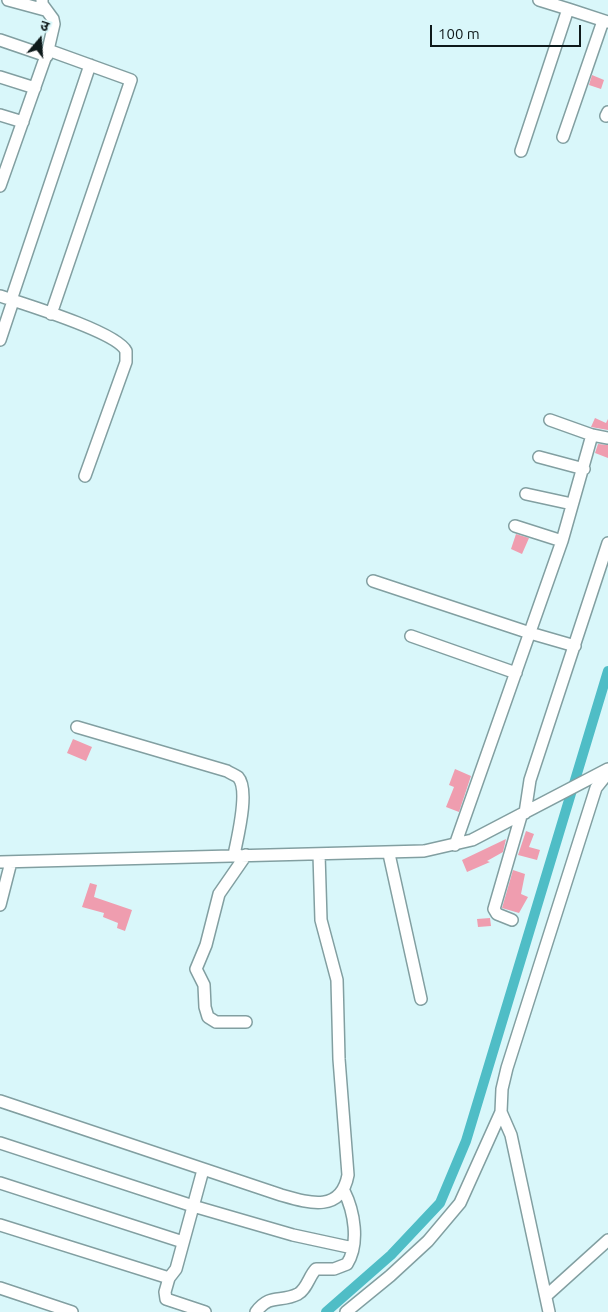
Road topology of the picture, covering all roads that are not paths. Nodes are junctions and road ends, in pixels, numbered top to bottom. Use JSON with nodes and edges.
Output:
{"nodes":[{"id":1,"x":8,"y":0,"type":"edge"},
{"id":2,"x":539,"y":0,"type":"edge"},
{"id":3,"x":44,"y":5,"type":"edge"},
{"id":4,"x":568,"y":9,"type":"junction"},
{"id":5,"x":606,"y":21,"type":"edge"},
{"id":6,"x":0,"y":40,"type":"edge"},
{"id":7,"x":48,"y":53,"type":"junction"},
{"id":8,"x":90,"y":65,"type":"junction"},
{"id":9,"x":0,"y":77,"type":"edge"},
{"id":10,"x":35,"y":88,"type":"junction"},
{"id":11,"x":0,"y":115,"type":"edge"},
{"id":12,"x":23,"y":122,"type":"junction"},
{"id":13,"x":563,"y":137,"type":"dead end"},
{"id":14,"x":0,"y":150,"type":"edge"},
{"id":15,"x":521,"y":151,"type":"dead end"},
{"id":16,"x":12,"y":154,"type":"junction"},
{"id":17,"x":0,"y":186,"type":"edge"},
{"id":18,"x":0,"y":296,"type":"edge"},
{"id":19,"x":12,"y":301,"type":"junction"},
{"id":20,"x":51,"y":314,"type":"junction"},
{"id":21,"x":0,"y":340,"type":"edge"},
{"id":22,"x":550,"y":420,"type":"dead end"},
{"id":23,"x":592,"y":435,"type":"junction"},
{"id":24,"x":608,"y":438,"type":"edge"},
{"id":25,"x":539,"y":457,"type":"dead end"},
{"id":26,"x":584,"y":469,"type":"junction"},
{"id":27,"x":85,"y":476,"type":"dead end"},
{"id":28,"x":526,"y":494,"type":"dead end"},
{"id":29,"x":572,"y":504,"type":"junction"},
{"id":30,"x":515,"y":526,"type":"dead end"},
{"id":31,"x":562,"y":541,"type":"junction"},
{"id":32,"x":608,"y":543,"type":"edge"},
{"id":33,"x":373,"y":581,"type":"dead end"},
{"id":34,"x":530,"y":633,"type":"junction"},
{"id":35,"x":411,"y":636,"type":"dead end"},
{"id":36,"x":575,"y":646,"type":"junction"},
{"id":37,"x":516,"y":673,"type":"junction"},
{"id":38,"x":77,"y":727,"type":"dead end"},
{"id":39,"x":608,"y":769,"type":"edge"},
{"id":40,"x":602,"y":774,"type":"edge"},
{"id":41,"x":523,"y":814,"type":"junction"},
{"id":42,"x":454,"y":845,"type":"junction"},
{"id":43,"x":319,"y":854,"type":"junction"},
{"id":44,"x":389,"y":854,"type":"junction"},
{"id":45,"x":240,"y":855,"type":"junction"},
{"id":46,"x":5,"y":862,"type":"edge"},
{"id":47,"x":0,"y":905,"type":"edge"},
{"id":48,"x":512,"y":920,"type":"dead end"},
{"id":49,"x":421,"y":999,"type":"dead end"},
{"id":50,"x":246,"y":1022,"type":"dead end"},
{"id":51,"x":0,"y":1101,"type":"edge"},
{"id":52,"x":501,"y":1112,"type":"junction"},
{"id":53,"x":0,"y":1143,"type":"edge"},
{"id":54,"x":203,"y":1170,"type":"junction"},
{"id":55,"x":0,"y":1183,"type":"edge"},
{"id":56,"x":344,"y":1190,"type":"junction"},
{"id":57,"x":193,"y":1206,"type":"junction"},
{"id":58,"x":0,"y":1225,"type":"edge"},
{"id":59,"x":608,"y":1240,"type":"edge"},
{"id":60,"x":183,"y":1242,"type":"junction"},
{"id":61,"x":354,"y":1248,"type":"junction"},
{"id":62,"x":169,"y":1278,"type":"junction"},
{"id":63,"x":0,"y":1288,"type":"edge"},
{"id":64,"x":546,"y":1296,"type":"junction"},
{"id":65,"x":72,"y":1312,"type":"edge"},
{"id":66,"x":205,"y":1312,"type":"edge"},
{"id":67,"x":256,"y":1312,"type":"edge"},
{"id":68,"x":346,"y":1312,"type":"edge"},
{"id":69,"x":549,"y":1312,"type":"edge"}],
"edges":[{"from":1,"to":3,"type":"street"},
{"from":2,"to":4,"type":"street"},
{"from":3,"to":7,"type":"street"},
{"from":4,"to":5,"type":"street"},
{"from":4,"to":15,"type":"street"},
{"from":5,"to":13,"type":"street"},
{"from":6,"to":7,"type":"street"},
{"from":7,"to":8,"type":"street"},
{"from":7,"to":10,"type":"street"},
{"from":8,"to":19,"type":"street"},
{"from":8,"to":20,"type":"street"},
{"from":9,"to":10,"type":"street"},
{"from":10,"to":12,"type":"street"},
{"from":11,"to":12,"type":"street"},
{"from":12,"to":16,"type":"street"},
{"from":14,"to":16,"type":"street"},
{"from":16,"to":17,"type":"street"},
{"from":18,"to":19,"type":"street"},
{"from":19,"to":20,"type":"street"},
{"from":19,"to":21,"type":"street"},
{"from":20,"to":27,"type":"street"},
{"from":22,"to":23,"type":"street"},
{"from":23,"to":24,"type":"street"},
{"from":23,"to":26,"type":"street"},
{"from":25,"to":26,"type":"street"},
{"from":26,"to":29,"type":"street"},
{"from":28,"to":29,"type":"street"},
{"from":29,"to":31,"type":"street"},
{"from":30,"to":31,"type":"street"},
{"from":31,"to":34,"type":"street"},
{"from":32,"to":36,"type":"street"},
{"from":33,"to":34,"type":"street"},
{"from":34,"to":36,"type":"street"},
{"from":34,"to":37,"type":"street"},
{"from":35,"to":37,"type":"street"},
{"from":36,"to":41,"type":"street"},
{"from":37,"to":42,"type":"street"},
{"from":38,"to":45,"type":"street"},
{"from":39,"to":40,"type":"street"},
{"from":40,"to":41,"type":"street"},
{"from":40,"to":52,"type":"street"},
{"from":41,"to":42,"type":"street"},
{"from":41,"to":48,"type":"street"},
{"from":42,"to":44,"type":"street"},
{"from":43,"to":44,"type":"street"},
{"from":43,"to":45,"type":"street"},
{"from":43,"to":56,"type":"street"},
{"from":44,"to":49,"type":"street"},
{"from":45,"to":46,"type":"street"},
{"from":45,"to":50,"type":"street"},
{"from":46,"to":47,"type":"street"},
{"from":51,"to":54,"type":"street"},
{"from":52,"to":64,"type":"street"},
{"from":52,"to":68,"type":"street"},
{"from":53,"to":57,"type":"street"},
{"from":54,"to":56,"type":"street"},
{"from":54,"to":57,"type":"street"},
{"from":55,"to":60,"type":"street"},
{"from":56,"to":61,"type":"street"},
{"from":57,"to":60,"type":"street"},
{"from":57,"to":61,"type":"street"},
{"from":58,"to":62,"type":"street"},
{"from":59,"to":64,"type":"street"},
{"from":60,"to":62,"type":"street"},
{"from":61,"to":67,"type":"street"},
{"from":62,"to":66,"type":"street"},
{"from":63,"to":65,"type":"street"},
{"from":64,"to":69,"type":"street"}]}
